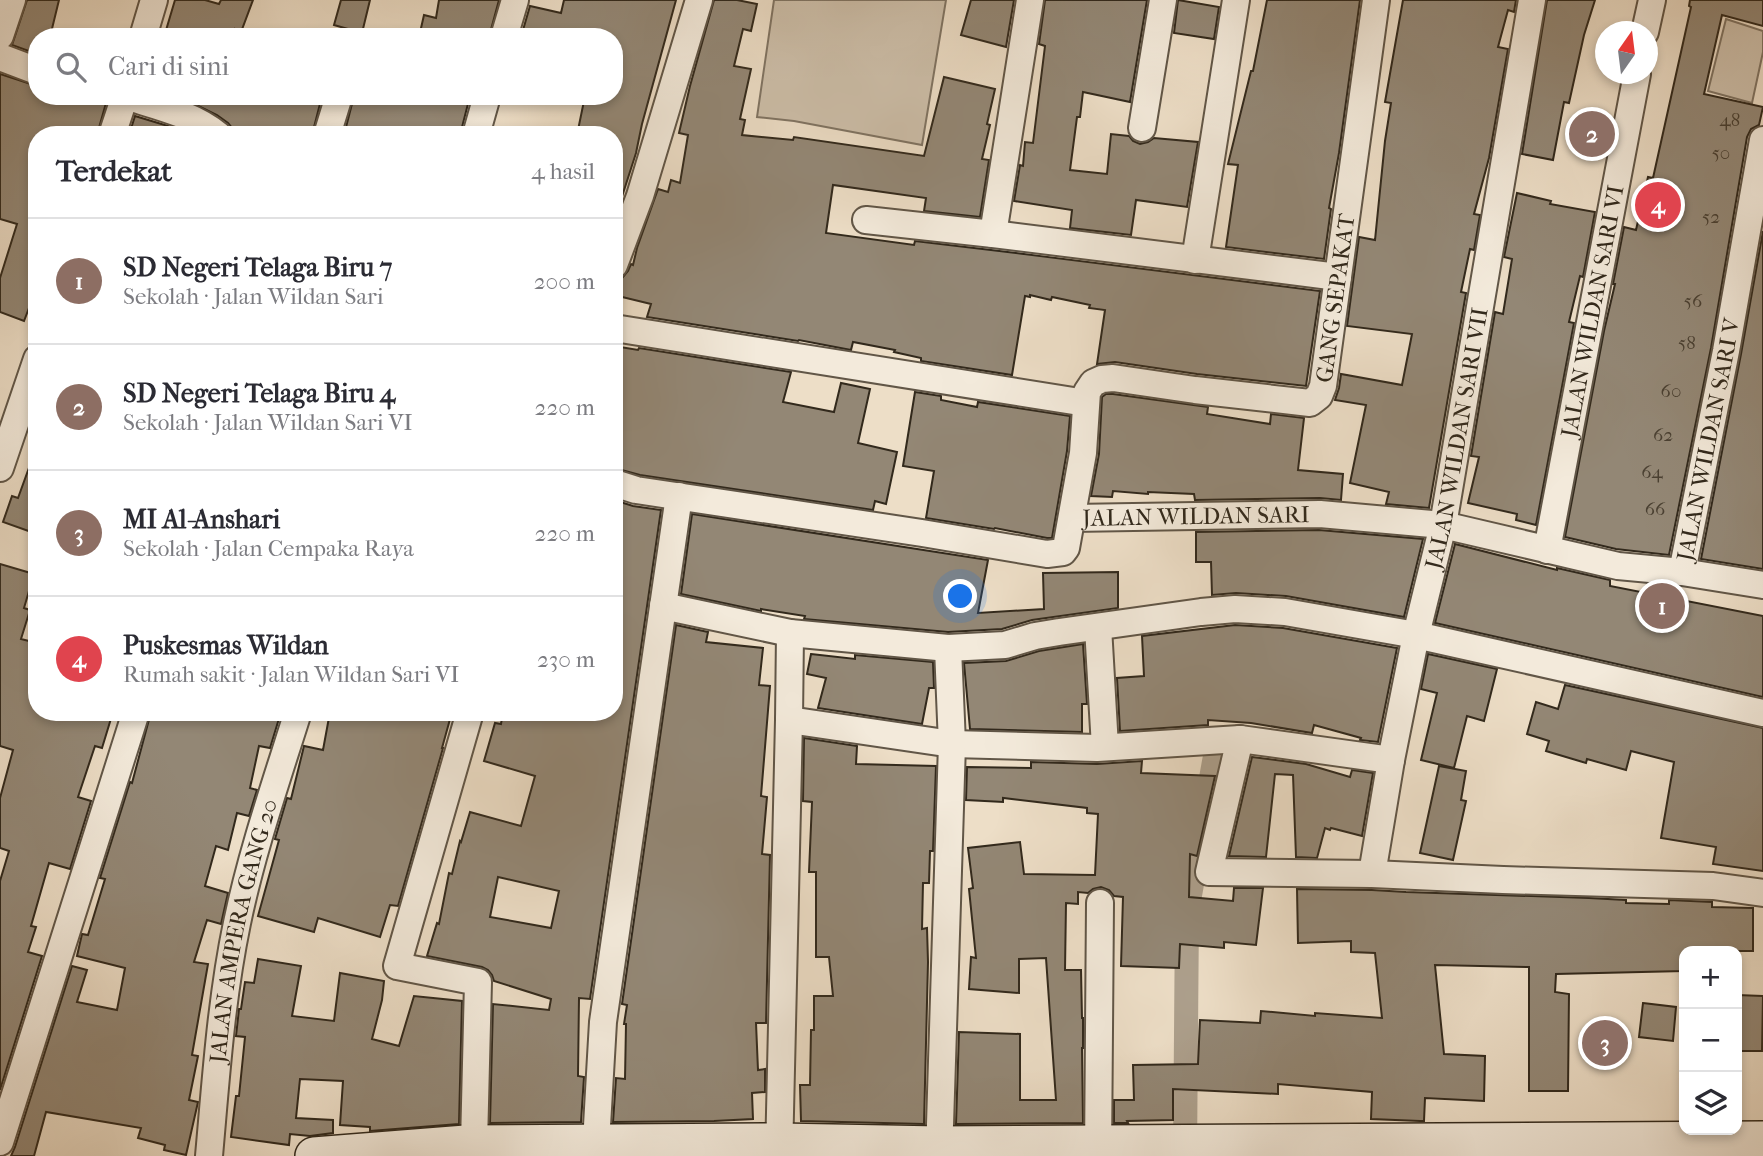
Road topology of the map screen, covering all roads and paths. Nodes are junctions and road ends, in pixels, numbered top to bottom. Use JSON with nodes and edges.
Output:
{"nodes":[{"id":1,"x":12,"y":0,"type":"edge"},
{"id":2,"x":154,"y":0,"type":"edge"},
{"id":3,"x":515,"y":0,"type":"edge"},
{"id":4,"x":699,"y":0,"type":"edge"},
{"id":5,"x":1030,"y":0,"type":"edge"},
{"id":6,"x":1163,"y":0,"type":"edge"},
{"id":7,"x":1236,"y":0,"type":"edge"},
{"id":8,"x":1376,"y":0,"type":"edge"},
{"id":9,"x":1532,"y":0,"type":"edge"},
{"id":10,"x":1652,"y":0,"type":"edge"},
{"id":11,"x":1647,"y":21,"type":"edge"},
{"id":12,"x":146,"y":28,"type":"edge"},
{"id":13,"x":507,"y":28,"type":"edge"},
{"id":14,"x":0,"y":36,"type":"edge"},
{"id":15,"x":0,"y":57,"type":"edge"},
{"id":16,"x":28,"y":68,"type":"edge"},
{"id":17,"x":1635,"y":84,"type":"edge"},
{"id":18,"x":122,"y":105,"type":"edge"},
{"id":19,"x":152,"y":105,"type":"edge"},
{"id":20,"x":336,"y":105,"type":"edge"},
{"id":21,"x":484,"y":105,"type":"edge"},
{"id":22,"x":115,"y":126,"type":"edge"},
{"id":23,"x":206,"y":126,"type":"edge"},
{"id":24,"x":330,"y":126,"type":"edge"},
{"id":25,"x":479,"y":126,"type":"edge"},
{"id":26,"x":1143,"y":128,"type":"dead end"},
{"id":27,"x":1763,"y":140,"type":"edge"},
{"id":28,"x":866,"y":220,"type":"dead end"},
{"id":29,"x":993,"y":234,"type":"junction"},
{"id":30,"x":623,"y":241,"type":"edge"},
{"id":31,"x":1195,"y":260,"type":"junction"},
{"id":32,"x":1338,"y":277,"type":"junction"},
{"id":33,"x":623,"y":329,"type":"edge"},
{"id":34,"x":28,"y":386,"type":"edge"},
{"id":35,"x":1086,"y":403,"type":"junction"},
{"id":36,"x":0,"y":468,"type":"edge"},
{"id":37,"x":623,"y":485,"type":"edge"},
{"id":38,"x":679,"y":496,"type":"junction"},
{"id":39,"x":1072,"y":518,"type":"junction"},
{"id":40,"x":1443,"y":525,"type":"junction"},
{"id":41,"x":1547,"y":550,"type":"junction"},
{"id":42,"x":1682,"y":572,"type":"junction"},
{"id":43,"x":1763,"y":585,"type":"edge"},
{"id":44,"x":663,"y":606,"type":"junction"},
{"id":45,"x":1098,"y":627,"type":"junction"},
{"id":46,"x":790,"y":634,"type":"junction"},
{"id":47,"x":1416,"y":635,"type":"junction"},
{"id":48,"x":948,"y":648,"type":"junction"},
{"id":49,"x":1763,"y":713,"type":"edge"},
{"id":50,"x":789,"y":720,"type":"junction"},
{"id":51,"x":133,"y":721,"type":"edge"},
{"id":52,"x":295,"y":721,"type":"edge"},
{"id":53,"x":467,"y":721,"type":"edge"},
{"id":54,"x":1240,"y":739,"type":"junction"},
{"id":55,"x":952,"y":744,"type":"junction"},
{"id":56,"x":1105,"y":747,"type":"junction"},
{"id":57,"x":1391,"y":761,"type":"junction"},
{"id":58,"x":1372,"y":874,"type":"junction"},
{"id":59,"x":1763,"y":893,"type":"edge"},
{"id":60,"x":1100,"y":904,"type":"dead end"},
{"id":61,"x":0,"y":1142,"type":"edge"},
{"id":62,"x":1759,"y":1145,"type":"edge"},
{"id":63,"x":614,"y":1147,"type":"edge"},
{"id":64,"x":468,"y":1148,"type":"edge"},
{"id":65,"x":779,"y":1149,"type":"edge"},
{"id":66,"x":1593,"y":1149,"type":"edge"},
{"id":67,"x":1099,"y":1150,"type":"edge"},
{"id":68,"x":1309,"y":1150,"type":"edge"},
{"id":69,"x":1437,"y":1150,"type":"edge"},
{"id":70,"x":939,"y":1151,"type":"edge"},
{"id":71,"x":209,"y":1156,"type":"edge"},
{"id":72,"x":314,"y":1156,"type":"edge"}],
"edges":[{"from":1,"to":14,"type":"street"},
{"from":2,"to":12,"type":"street"},
{"from":3,"to":13,"type":"street"},
{"from":4,"to":30,"type":"street"},
{"from":5,"to":29,"type":"street"},
{"from":6,"to":26,"type":"street"},
{"from":7,"to":31,"type":"street"},
{"from":8,"to":32,"type":"street","name":"GANG SEPAKAT"},
{"from":9,"to":40,"type":"street","name":"JALAN WILDAN SARI VII"},
{"from":10,"to":11,"type":"street"},
{"from":15,"to":16,"type":"street"},
{"from":17,"to":41,"type":"street","name":"JALAN WILDAN SARI VI"},
{"from":18,"to":22,"type":"street"},
{"from":19,"to":23,"type":"street"},
{"from":20,"to":24,"type":"street"},
{"from":21,"to":25,"type":"street"},
{"from":27,"to":42,"type":"street","name":"JALAN WILDAN SARI V"},
{"from":28,"to":29,"type":"street"},
{"from":29,"to":31,"type":"street"},
{"from":31,"to":32,"type":"street"},
{"from":32,"to":35,"type":"street","name":"GANG SEPAKAT"},
{"from":33,"to":35,"type":"street"},
{"from":34,"to":36,"type":"street"},
{"from":35,"to":39,"type":"street"},
{"from":37,"to":38,"type":"street","name":"JALAN WILDAN SARI"},
{"from":38,"to":39,"type":"street","name":"JALAN WILDAN SARI"},
{"from":38,"to":44,"type":"street"},
{"from":39,"to":40,"type":"street","name":"JALAN WILDAN SARI"},
{"from":40,"to":41,"type":"street","name":"JALAN WILDAN SARI"},
{"from":40,"to":47,"type":"street","name":"JALAN WILDAN SARI VII"},
{"from":41,"to":42,"type":"street","name":"JALAN WILDAN SARI"},
{"from":42,"to":43,"type":"street","name":"JALAN WILDAN SARI"},
{"from":44,"to":46,"type":"street"},
{"from":44,"to":63,"type":"street"},
{"from":45,"to":47,"type":"street"},
{"from":45,"to":48,"type":"street"},
{"from":45,"to":56,"type":"street"},
{"from":46,"to":48,"type":"street"},
{"from":46,"to":50,"type":"street"},
{"from":47,"to":49,"type":"street"},
{"from":47,"to":57,"type":"street","name":"JALAN WILDAN SARI VII"},
{"from":48,"to":55,"type":"street"},
{"from":50,"to":55,"type":"street"},
{"from":50,"to":65,"type":"street"},
{"from":51,"to":61,"type":"street"},
{"from":52,"to":71,"type":"street","name":"JALAN AMPERA GANG 20"},
{"from":53,"to":64,"type":"street"},
{"from":54,"to":56,"type":"street"},
{"from":54,"to":57,"type":"street"},
{"from":54,"to":58,"type":"street"},
{"from":55,"to":56,"type":"street"},
{"from":55,"to":70,"type":"street"},
{"from":57,"to":58,"type":"street","name":"JALAN WILDAN SARI VII"},
{"from":58,"to":59,"type":"street"},
{"from":60,"to":67,"type":"street"},
{"from":62,"to":66,"type":"street"},
{"from":63,"to":64,"type":"street"},
{"from":63,"to":65,"type":"street"},
{"from":64,"to":72,"type":"street"},
{"from":65,"to":70,"type":"street"},
{"from":66,"to":69,"type":"street"},
{"from":67,"to":68,"type":"street"},
{"from":67,"to":70,"type":"street"},
{"from":68,"to":69,"type":"street"}]}
